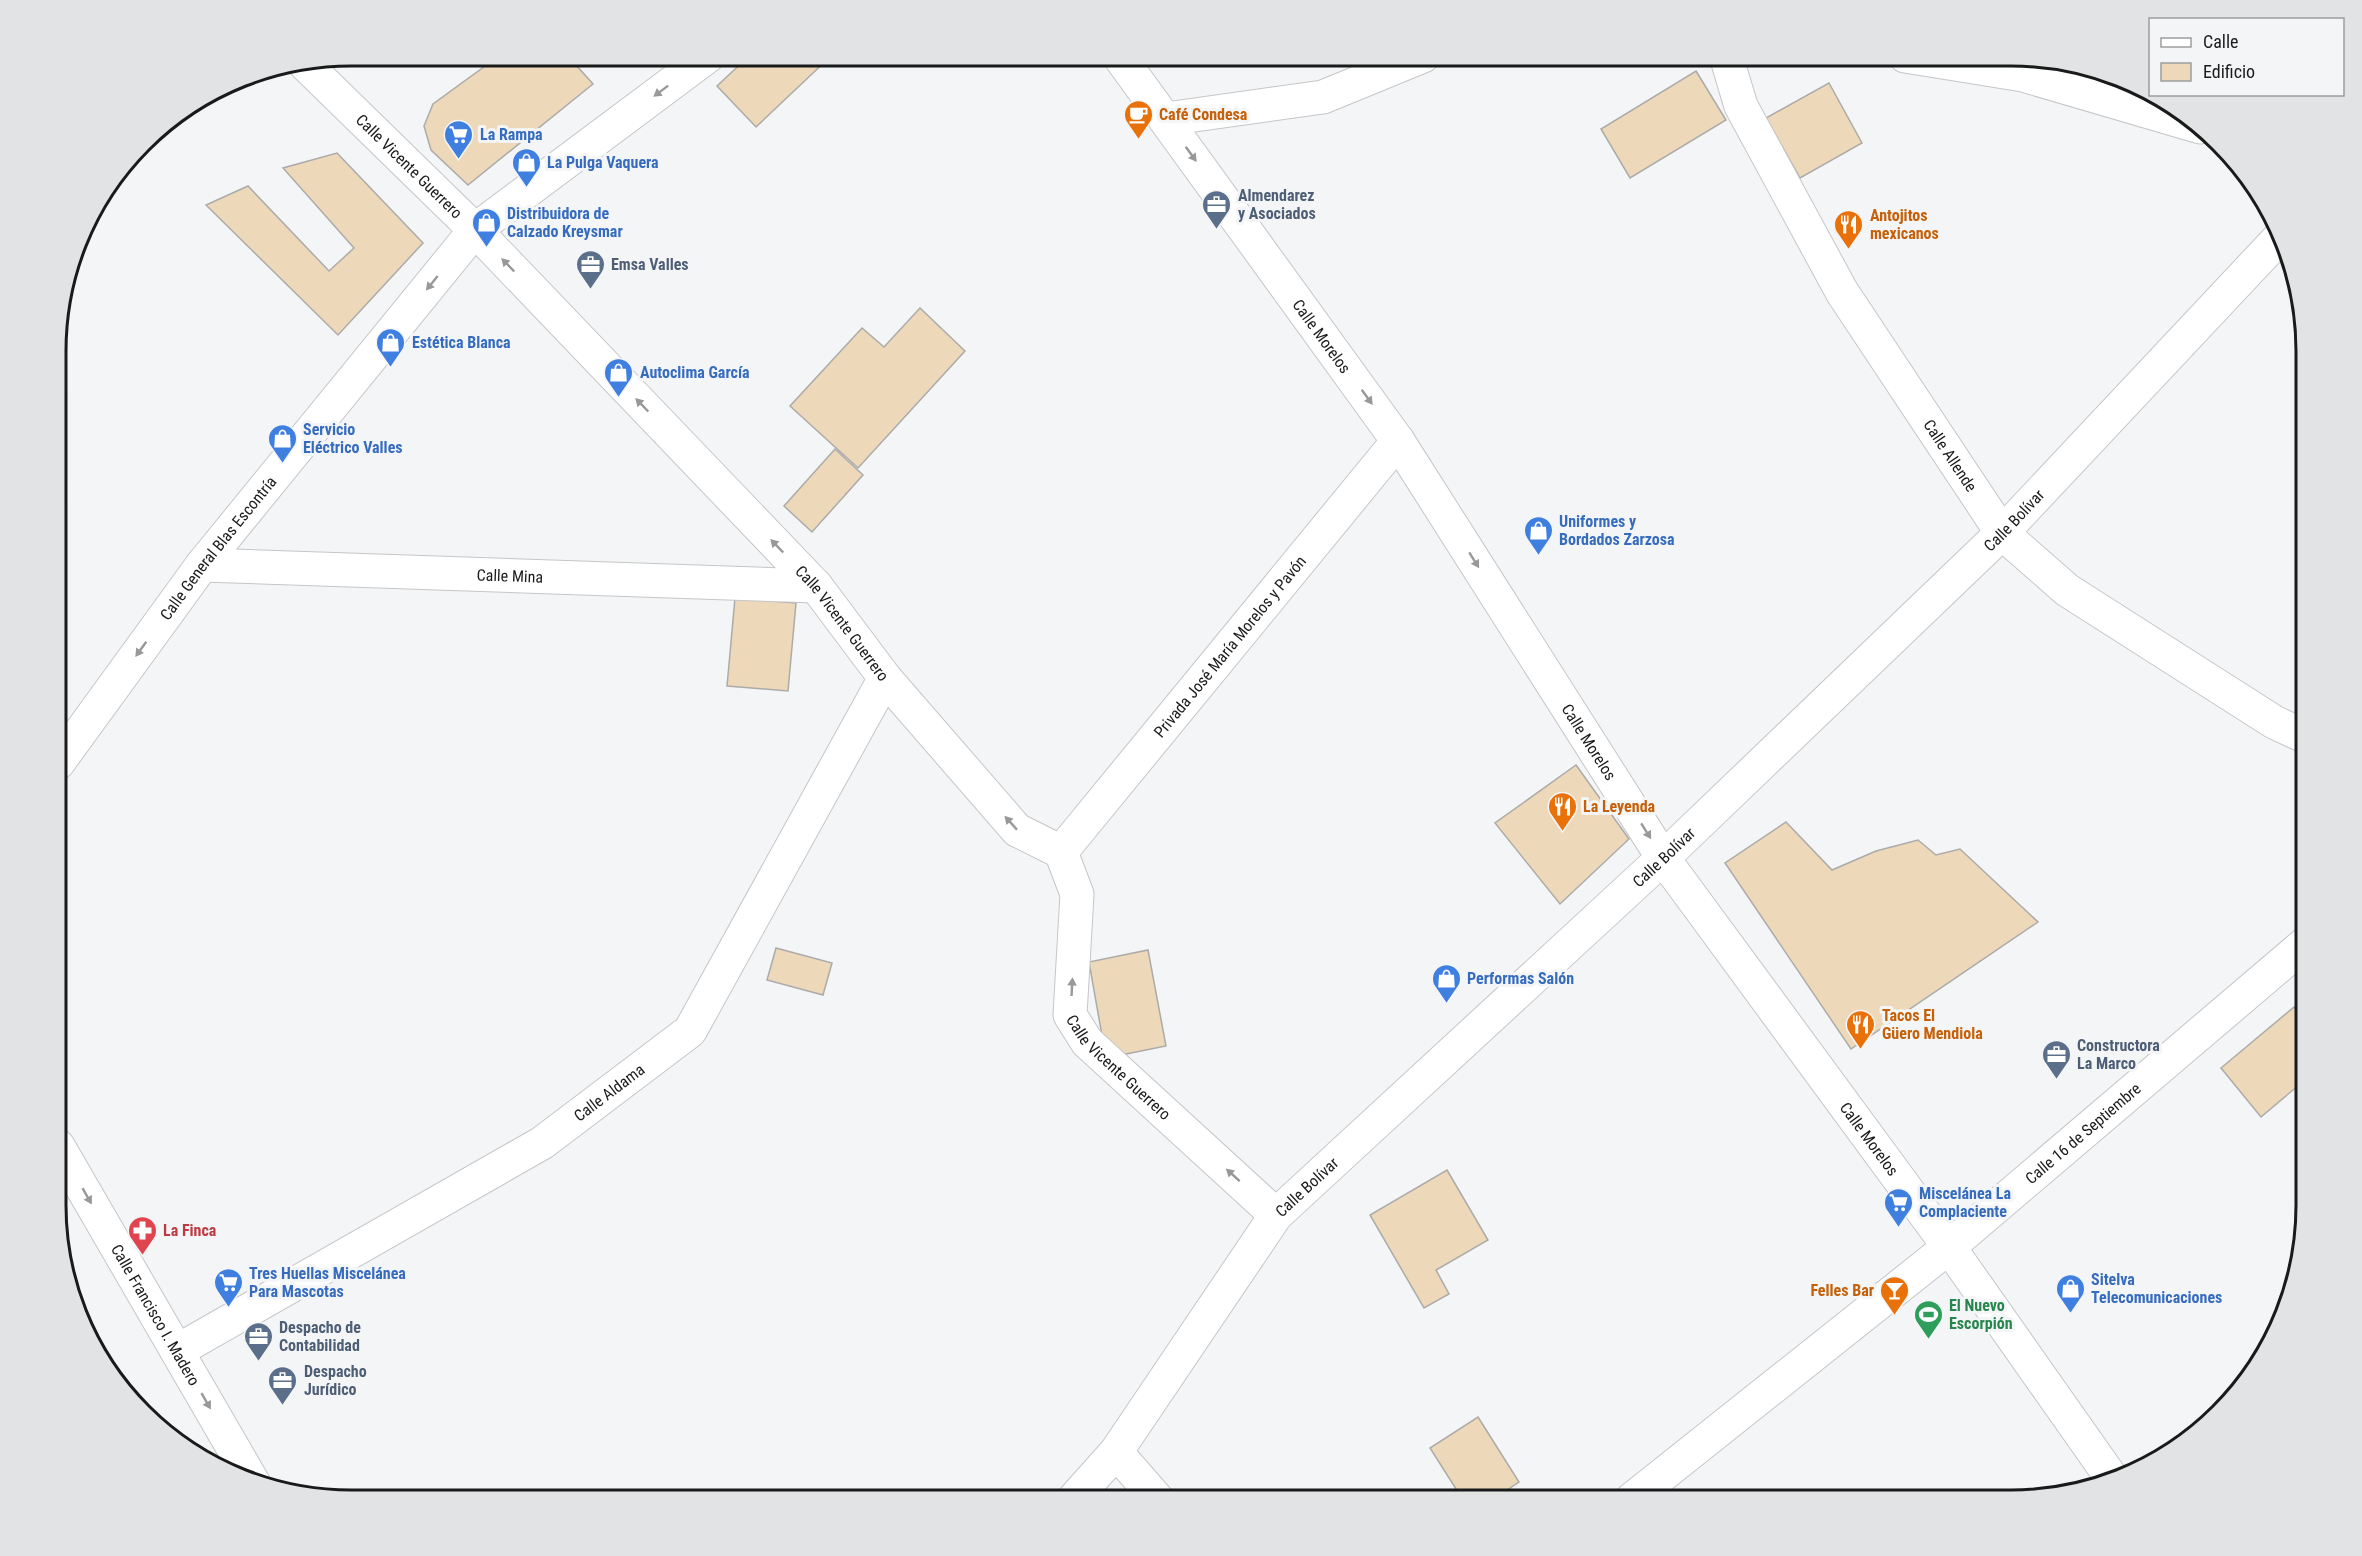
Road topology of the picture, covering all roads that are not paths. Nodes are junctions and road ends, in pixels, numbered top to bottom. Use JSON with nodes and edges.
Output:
{"nodes":[{"id":1,"x":695,"y":66,"type":"edge"},
{"id":2,"x":1126,"y":66,"type":"edge"},
{"id":3,"x":1399,"y":66,"type":"edge"},
{"id":4,"x":1728,"y":66,"type":"edge"},
{"id":5,"x":1968,"y":66,"type":"edge"},
{"id":6,"x":310,"y":69,"type":"edge"},
{"id":7,"x":1166,"y":119,"type":"junction"},
{"id":8,"x":2179,"y":121,"type":"edge"},
{"id":9,"x":475,"y":230,"type":"junction"},
{"id":10,"x":2274,"y":243,"type":"edge"},
{"id":11,"x":1398,"y":441,"type":"junction"},
{"id":12,"x":2002,"y":533,"type":"junction"},
{"id":13,"x":202,"y":565,"type":"junction"},
{"id":14,"x":816,"y":586,"type":"junction"},
{"id":15,"x":885,"y":678,"type":"junction"},
{"id":16,"x":2296,"y":732,"type":"edge"},
{"id":17,"x":66,"y":752,"type":"edge"},
{"id":18,"x":1061,"y":852,"type":"junction"},
{"id":19,"x":1663,"y":858,"type":"junction"},
{"id":20,"x":2296,"y":952,"type":"edge"},
{"id":21,"x":66,"y":1160,"type":"edge"},
{"id":22,"x":1276,"y":1215,"type":"junction"},
{"id":23,"x":1949,"y":1247,"type":"junction"},
{"id":24,"x":177,"y":1351,"type":"junction"},
{"id":25,"x":1116,"y":1452,"type":"junction"},
{"id":26,"x":246,"y":1469,"type":"edge"},
{"id":27,"x":2108,"y":1473,"type":"edge"},
{"id":28,"x":1082,"y":1490,"type":"edge"},
{"id":29,"x":1149,"y":1490,"type":"edge"},
{"id":30,"x":1644,"y":1490,"type":"edge"}],
"edges":[{"from":1,"to":9,"type":"street","name":"Calle General Blas Escontría","one_way":true},
{"from":2,"to":7,"type":"street","name":"Calle Morelos"},
{"from":3,"to":7,"type":"street"},
{"from":4,"to":12,"type":"street","name":"Calle Allende"},
{"from":5,"to":8,"type":"street"},
{"from":6,"to":9,"type":"street","name":"Calle Vicente Guerrero"},
{"from":7,"to":11,"type":"street","name":"Calle Morelos","one_way":true},
{"from":9,"to":13,"type":"street","name":"Calle General Blas Escontría","one_way":true},
{"from":14,"to":9,"type":"street","name":"Calle Vicente Guerrero","one_way":true},
{"from":10,"to":12,"type":"street","name":"Calle Bolívar"},
{"from":11,"to":18,"type":"street","name":"Privada José María Morelos y Pavón"},
{"from":11,"to":19,"type":"street","name":"Calle Morelos","one_way":true},
{"from":12,"to":16,"type":"street","name":"Calle Allende"},
{"from":12,"to":19,"type":"street","name":"Calle Bolívar"},
{"from":13,"to":14,"type":"street","name":"Calle Mina"},
{"from":13,"to":17,"type":"street","name":"Calle General Blas Escontría","one_way":true},
{"from":14,"to":15,"type":"street","name":"Calle Vicente Guerrero"},
{"from":18,"to":15,"type":"street","name":"Calle Vicente Guerrero","one_way":true},
{"from":15,"to":24,"type":"street","name":"Calle Aldama"},
{"from":22,"to":18,"type":"street","name":"Calle Vicente Guerrero","one_way":true},
{"from":19,"to":22,"type":"street","name":"Calle Bolívar"},
{"from":19,"to":23,"type":"street","name":"Calle Morelos"},
{"from":20,"to":23,"type":"street","name":"Calle 16 de Septiembre"},
{"from":21,"to":24,"type":"street","name":"Calle Francisco I. Madero","one_way":true},
{"from":22,"to":25,"type":"street","name":"Calle Bolívar"},
{"from":23,"to":27,"type":"street","name":"Calle Morelos"},
{"from":23,"to":30,"type":"street","name":"Calle 16 de Septiembre"},
{"from":24,"to":26,"type":"street","name":"Calle Francisco I. Madero","one_way":true},
{"from":25,"to":28,"type":"street","name":"Calle Bolívar"},
{"from":25,"to":29,"type":"street"}]}
